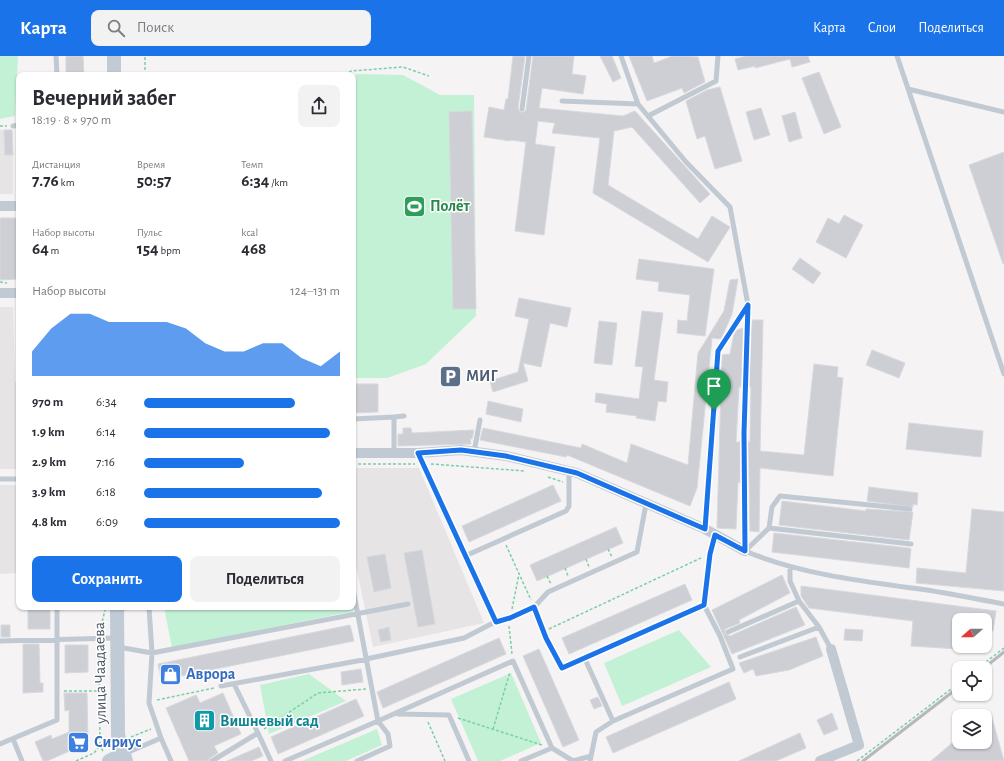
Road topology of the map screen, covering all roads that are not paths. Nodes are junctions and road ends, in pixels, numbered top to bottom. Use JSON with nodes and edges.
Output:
{"nodes":[{"id":1,"x":56,"y":56,"type":"edge"},
{"id":2,"x":114,"y":56,"type":"edge"},
{"id":3,"x":529,"y":56,"type":"edge"},
{"id":4,"x":621,"y":56,"type":"edge"},
{"id":5,"x":718,"y":56,"type":"edge"},
{"id":6,"x":897,"y":56,"type":"edge"},
{"id":7,"x":57,"y":72,"type":"edge"},
{"id":8,"x":114,"y":72,"type":"edge"},
{"id":9,"x":908,"y":89,"type":"junction"},
{"id":10,"x":562,"y":101,"type":"dead end"},
{"id":11,"x":638,"y":104,"type":"junction"},
{"id":12,"x":522,"y":109,"type":"dead end"},
{"id":13,"x":1004,"y":112,"type":"edge"},
{"id":14,"x":648,"y":116,"type":"junction"},
{"id":15,"x":13,"y":126,"type":"dead end"},
{"id":16,"x":16,"y":126,"type":"edge"},
{"id":17,"x":0,"y":206,"type":"edge"},
{"id":18,"x":16,"y":206,"type":"edge"},
{"id":19,"x":0,"y":293,"type":"edge"},
{"id":20,"x":16,"y":293,"type":"edge"},
{"id":21,"x":748,"y":305,"type":"junction"},
{"id":22,"x":1004,"y":374,"type":"edge"},
{"id":23,"x":404,"y":416,"type":"dead end"},
{"id":24,"x":394,"y":417,"type":"junction"},
{"id":25,"x":356,"y":419,"type":"edge"},
{"id":26,"x":480,"y":420,"type":"dead end"},
{"id":27,"x":474,"y":452,"type":"junction"},
{"id":28,"x":356,"y":453,"type":"edge"},
{"id":29,"x":394,"y":453,"type":"junction"},
{"id":30,"x":418,"y":453,"type":"junction"},
{"id":31,"x":568,"y":471,"type":"junction"},
{"id":32,"x":0,"y":479,"type":"edge"},
{"id":33,"x":16,"y":479,"type":"edge"},
{"id":34,"x":646,"y":504,"type":"junction"},
{"id":35,"x":910,"y":509,"type":"dead end"},
{"id":36,"x":769,"y":528,"type":"junction"},
{"id":37,"x":705,"y":529,"type":"junction"},
{"id":38,"x":715,"y":535,"type":"junction"},
{"id":39,"x":911,"y":544,"type":"dead end"},
{"id":40,"x":745,"y":551,"type":"junction"},
{"id":41,"x":465,"y":556,"type":"junction"},
{"id":42,"x":790,"y":567,"type":"junction"},
{"id":43,"x":799,"y":601,"type":"junction"},
{"id":44,"x":356,"y":604,"type":"edge"},
{"id":45,"x":408,"y":604,"type":"dead end"},
{"id":46,"x":1004,"y":604,"type":"edge"},
{"id":47,"x":704,"y":605,"type":"junction"},
{"id":48,"x":534,"y":607,"type":"junction"},
{"id":49,"x":57,"y":610,"type":"edge"},
{"id":50,"x":113,"y":610,"type":"edge"},
{"id":51,"x":149,"y":610,"type":"edge"},
{"id":52,"x":358,"y":614,"type":"junction"},
{"id":53,"x":496,"y":622,"type":"junction"},
{"id":54,"x":819,"y":627,"type":"junction"},
{"id":55,"x":728,"y":632,"type":"dead end"},
{"id":56,"x":56,"y":640,"type":"junction"},
{"id":57,"x":0,"y":641,"type":"edge"},
{"id":58,"x":117,"y":643,"type":"junction"},
{"id":59,"x":831,"y":649,"type":"joint"},
{"id":60,"x":152,"y":653,"type":"junction"},
{"id":61,"x":740,"y":657,"type":"dead end"},
{"id":62,"x":366,"y":658,"type":"junction"},
{"id":63,"x":585,"y":659,"type":"junction"},
{"id":64,"x":234,"y":684,"type":"junction"},
{"id":65,"x":221,"y":686,"type":"road end"},
{"id":66,"x":395,"y":714,"type":"junction"},
{"id":67,"x":378,"y":721,"type":"junction"},
{"id":68,"x":613,"y":721,"type":"junction"},
{"id":69,"x":258,"y":733,"type":"junction"},
{"id":70,"x":161,"y":738,"type":"junction"},
{"id":71,"x":13,"y":739,"type":"junction"},
{"id":72,"x":0,"y":744,"type":"edge"},
{"id":73,"x":552,"y":748,"type":"junction"},
{"id":74,"x":125,"y":758,"type":"edge"},
{"id":75,"x":591,"y":758,"type":"edge"},
{"id":76,"x":22,"y":761,"type":"edge"},
{"id":77,"x":109,"y":761,"type":"edge"},
{"id":78,"x":171,"y":761,"type":"edge"},
{"id":79,"x":212,"y":761,"type":"edge"},
{"id":80,"x":271,"y":761,"type":"edge"},
{"id":81,"x":285,"y":761,"type":"edge"},
{"id":82,"x":357,"y":761,"type":"edge"},
{"id":83,"x":469,"y":761,"type":"edge"},
{"id":84,"x":521,"y":761,"type":"edge"},
{"id":85,"x":573,"y":761,"type":"edge"},
{"id":86,"x":820,"y":761,"type":"edge"}],
"edges":[{"from":1,"to":7,"type":"lane"},
{"from":2,"to":8,"type":"street"},
{"from":3,"to":12,"type":"lane"},
{"from":4,"to":11,"type":"lane"},
{"from":5,"to":14,"type":"lane"},
{"from":6,"to":9,"type":"lane"},
{"from":9,"to":13,"type":"lane"},
{"from":9,"to":22,"type":"lane"},
{"from":10,"to":11,"type":"lane"},
{"from":11,"to":14,"type":"lane"},
{"from":14,"to":21,"type":"lane"},
{"from":15,"to":16,"type":"lane"},
{"from":17,"to":18,"type":"street"},
{"from":19,"to":20,"type":"street"},
{"from":21,"to":37,"type":"lane"},
{"from":21,"to":40,"type":"lane"},
{"from":23,"to":24,"type":"lane"},
{"from":24,"to":25,"type":"lane"},
{"from":24,"to":29,"type":"lane"},
{"from":26,"to":27,"type":"lane"},
{"from":27,"to":30,"type":"street"},
{"from":27,"to":31,"type":"street"},
{"from":28,"to":29,"type":"street"},
{"from":29,"to":30,"type":"street"},
{"from":30,"to":41,"type":"lane"},
{"from":31,"to":34,"type":"street"},
{"from":31,"to":41,"type":"lane"},
{"from":32,"to":33,"type":"lane"},
{"from":34,"to":37,"type":"street"},
{"from":34,"to":48,"type":"lane"},
{"from":35,"to":36,"type":"lane"},
{"from":36,"to":39,"type":"lane"},
{"from":36,"to":40,"type":"lane"},
{"from":37,"to":38,"type":"street"},
{"from":38,"to":40,"type":"street"},
{"from":38,"to":47,"type":"lane"},
{"from":40,"to":42,"type":"lane"},
{"from":41,"to":53,"type":"lane"},
{"from":42,"to":43,"type":"lane"},
{"from":42,"to":46,"type":"lane"},
{"from":43,"to":54,"type":"lane"},
{"from":43,"to":55,"type":"lane"},
{"from":44,"to":52,"type":"lane"},
{"from":45,"to":52,"type":"lane"},
{"from":47,"to":63,"type":"lane"},
{"from":47,"to":68,"type":"lane"},
{"from":48,"to":53,"type":"lane"},
{"from":48,"to":63,"type":"lane"},
{"from":49,"to":56,"type":"lane"},
{"from":50,"to":58,"type":"street","name":"улица Чаадаева"},
{"from":51,"to":60,"type":"lane"},
{"from":52,"to":60,"type":"lane"},
{"from":52,"to":62,"type":"lane"},
{"from":53,"to":62,"type":"lane"},
{"from":54,"to":59,"type":"lane"},
{"from":54,"to":61,"type":"lane"},
{"from":56,"to":57,"type":"lane"},
{"from":56,"to":58,"type":"lane"},
{"from":56,"to":71,"type":"lane"},
{"from":58,"to":60,"type":"lane"},
{"from":58,"to":74,"type":"street","name":"улица Чаадаева"},
{"from":59,"to":86,"type":"street"},
{"from":60,"to":70,"type":"lane"},
{"from":62,"to":64,"type":"lane"},
{"from":62,"to":67,"type":"lane"},
{"from":63,"to":68,"type":"lane"},
{"from":64,"to":65,"type":"lane"},
{"from":64,"to":69,"type":"lane"},
{"from":66,"to":67,"type":"lane"},
{"from":66,"to":73,"type":"lane"},
{"from":66,"to":83,"type":"lane"},
{"from":67,"to":81,"type":"lane"},
{"from":67,"to":82,"type":"lane"},
{"from":68,"to":75,"type":"lane"},
{"from":69,"to":79,"type":"lane"},
{"from":69,"to":80,"type":"lane"},
{"from":70,"to":74,"type":"lane"},
{"from":70,"to":78,"type":"lane"},
{"from":71,"to":72,"type":"lane"},
{"from":71,"to":76,"type":"lane"},
{"from":73,"to":84,"type":"lane"},
{"from":73,"to":85,"type":"lane"},
{"from":74,"to":77,"type":"street"},
{"from":75,"to":85,"type":"lane"}]}
